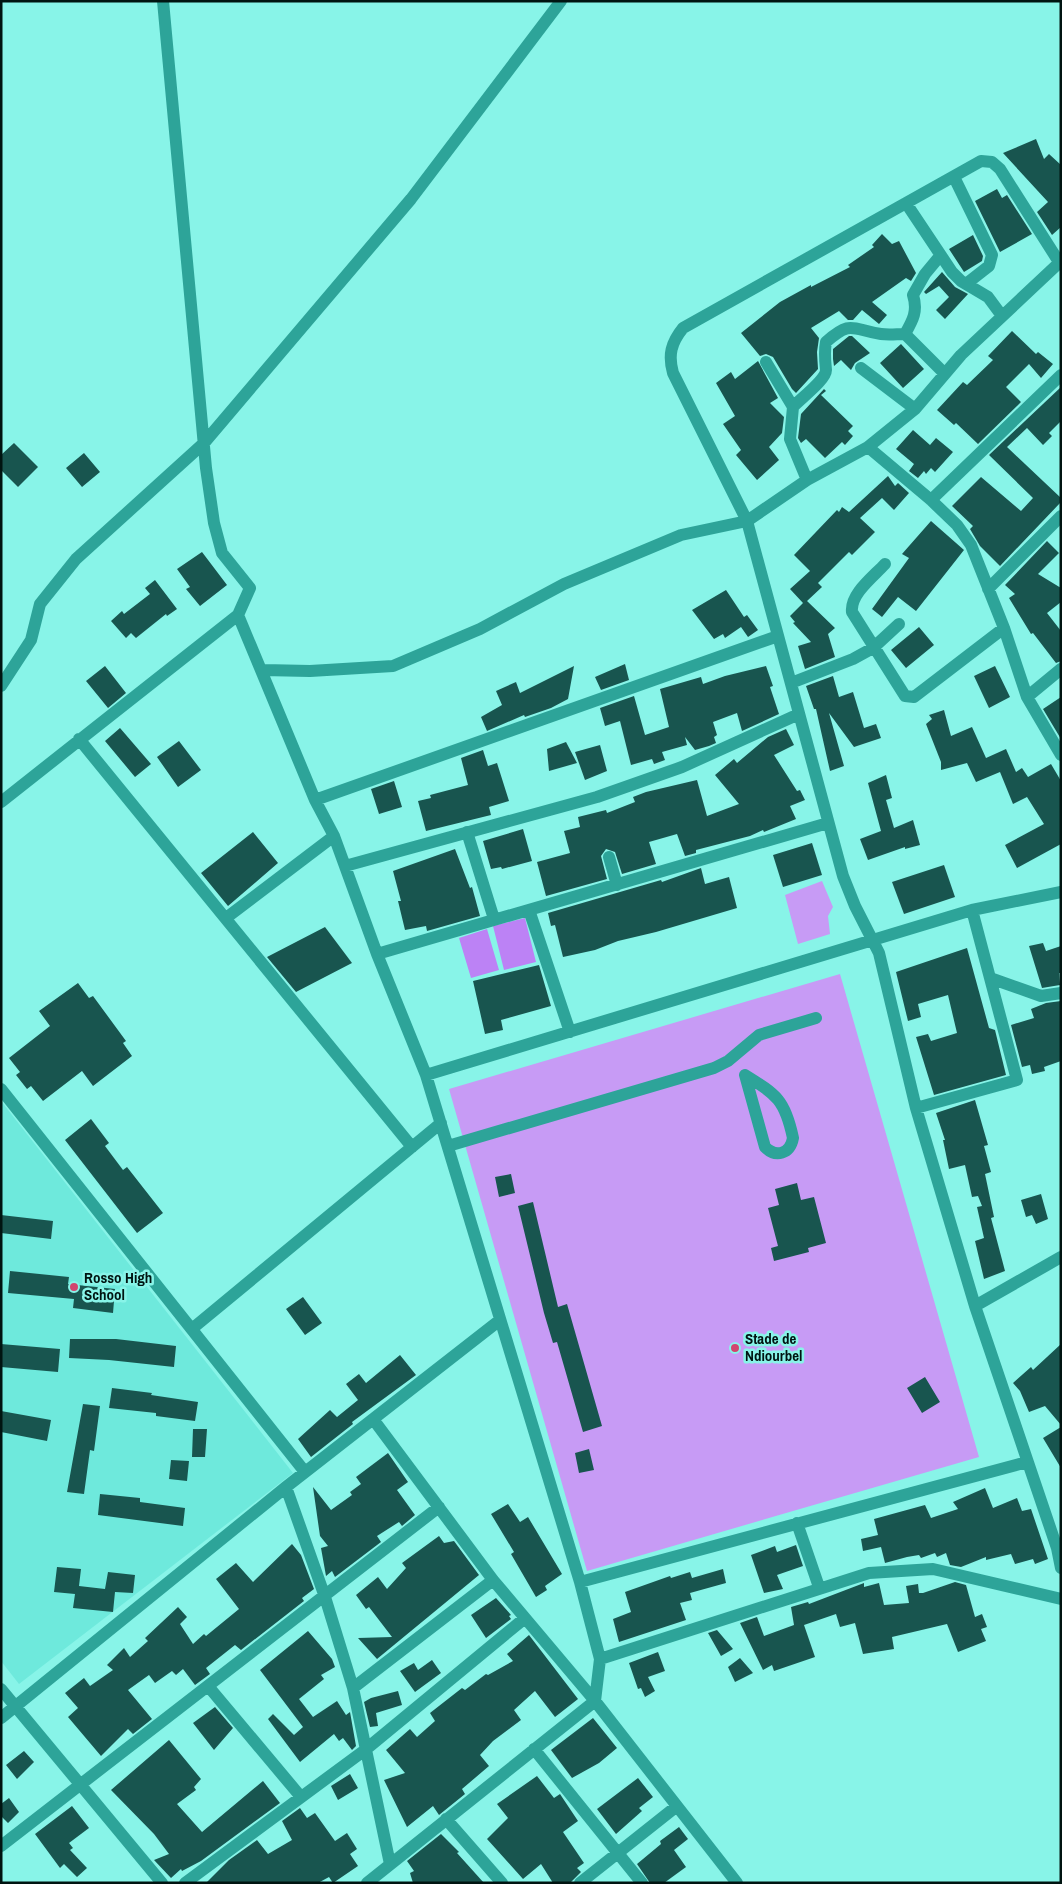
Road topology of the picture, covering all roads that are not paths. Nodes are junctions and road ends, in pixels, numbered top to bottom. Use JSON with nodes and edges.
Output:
{"nodes":[{"id":1,"x":163,"y":1,"type":"edge"},
{"id":2,"x":561,"y":1,"type":"edge"},
{"id":3,"x":954,"y":177,"type":"junction"},
{"id":4,"x":906,"y":203,"type":"junction"},
{"id":5,"x":940,"y":256,"type":"junction"},
{"id":6,"x":1060,"y":262,"type":"edge"},
{"id":7,"x":966,"y":284,"type":"junction"},
{"id":8,"x":1002,"y":316,"type":"junction"},
{"id":9,"x":905,"y":334,"type":"junction"},
{"id":10,"x":766,"y":362,"type":"dead end"},
{"id":11,"x":860,"y":368,"type":"dead end"},
{"id":12,"x":945,"y":374,"type":"junction"},
{"id":13,"x":1061,"y":375,"type":"edge"},
{"id":14,"x":792,"y":407,"type":"junction"},
{"id":15,"x":915,"y":409,"type":"junction"},
{"id":16,"x":204,"y":443,"type":"junction"},
{"id":17,"x":868,"y":447,"type":"junction"},
{"id":18,"x":807,"y":480,"type":"junction"},
{"id":19,"x":931,"y":500,"type":"junction"},
{"id":20,"x":1061,"y":516,"type":"edge"},
{"id":21,"x":747,"y":521,"type":"junction"},
{"id":22,"x":884,"y":564,"type":"dead end"},
{"id":23,"x":988,"y":589,"type":"junction"},
{"id":24,"x":238,"y":615,"type":"junction"},
{"id":25,"x":899,"y":624,"type":"dead end"},
{"id":26,"x":1004,"y":628,"type":"junction"},
{"id":27,"x":778,"y":636,"type":"junction"},
{"id":28,"x":873,"y":648,"type":"junction"},
{"id":29,"x":1061,"y":669,"type":"edge"},
{"id":30,"x":263,"y":670,"type":"junction"},
{"id":31,"x":791,"y":683,"type":"junction"},
{"id":32,"x":1,"y":686,"type":"edge"},
{"id":33,"x":1027,"y":697,"type":"junction"},
{"id":34,"x":799,"y":714,"type":"junction"},
{"id":35,"x":79,"y":739,"type":"junction"},
{"id":36,"x":1061,"y":755,"type":"edge"},
{"id":37,"x":315,"y":800,"type":"junction"},
{"id":38,"x":1,"y":802,"type":"edge"},
{"id":39,"x":828,"y":823,"type":"junction"},
{"id":40,"x":467,"y":832,"type":"junction"},
{"id":41,"x":334,"y":836,"type":"junction"},
{"id":42,"x":610,"y":857,"type":"dead end"},
{"id":43,"x":345,"y":866,"type":"junction"},
{"id":44,"x":617,"y":885,"type":"junction"},
{"id":45,"x":1061,"y":892,"type":"edge"},
{"id":46,"x":529,"y":910,"type":"junction"},
{"id":47,"x":972,"y":910,"type":"junction"},
{"id":48,"x":226,"y":918,"type":"junction"},
{"id":49,"x":494,"y":919,"type":"junction"},
{"id":50,"x":873,"y":938,"type":"junction"},
{"id":51,"x":377,"y":954,"type":"junction"},
{"id":52,"x":990,"y":978,"type":"junction"},
{"id":53,"x":1061,"y":992,"type":"edge"},
{"id":54,"x":816,"y":1018,"type":"dead end"},
{"id":55,"x":570,"y":1032,"type":"junction"},
{"id":56,"x":734,"y":1056,"type":"junction"},
{"id":57,"x":426,"y":1075,"type":"junction"},
{"id":58,"x":745,"y":1075,"type":"junction"},
{"id":59,"x":1,"y":1089,"type":"edge"},
{"id":60,"x":916,"y":1108,"type":"junction"},
{"id":61,"x":441,"y":1123,"type":"junction"},
{"id":62,"x":448,"y":1146,"type":"junction"},
{"id":63,"x":412,"y":1147,"type":"junction"},
{"id":64,"x":1061,"y":1257,"type":"edge"},
{"id":65,"x":975,"y":1306,"type":"junction"},
{"id":66,"x":500,"y":1320,"type":"junction"},
{"id":67,"x":193,"y":1328,"type":"junction"},
{"id":68,"x":374,"y":1419,"type":"junction"},
{"id":69,"x":1026,"y":1462,"type":"junction"},
{"id":70,"x":305,"y":1472,"type":"junction"},
{"id":71,"x":286,"y":1487,"type":"junction"},
{"id":72,"x":439,"y":1507,"type":"junction"},
{"id":73,"x":797,"y":1523,"type":"junction"},
{"id":74,"x":1061,"y":1568,"type":"edge"},
{"id":75,"x":493,"y":1580,"type":"junction"},
{"id":76,"x":580,"y":1582,"type":"junction"},
{"id":77,"x":819,"y":1587,"type":"junction"},
{"id":78,"x":325,"y":1597,"type":"junction"},
{"id":79,"x":1061,"y":1599,"type":"edge"},
{"id":80,"x":525,"y":1618,"type":"junction"},
{"id":81,"x":600,"y":1659,"type":"junction"},
{"id":82,"x":208,"y":1686,"type":"junction"},
{"id":83,"x":353,"y":1688,"type":"junction"},
{"id":84,"x":1,"y":1689,"type":"edge"},
{"id":85,"x":594,"y":1701,"type":"junction"},
{"id":86,"x":15,"y":1706,"type":"junction"},
{"id":87,"x":1,"y":1718,"type":"edge"},
{"id":88,"x":534,"y":1749,"type":"junction"},
{"id":89,"x":365,"y":1750,"type":"junction"},
{"id":90,"x":81,"y":1784,"type":"junction"},
{"id":91,"x":301,"y":1797,"type":"junction"},
{"id":92,"x":677,"y":1806,"type":"junction"},
{"id":93,"x":446,"y":1819,"type":"junction"},
{"id":94,"x":1,"y":1846,"type":"edge"},
{"id":95,"x":618,"y":1853,"type":"junction"},
{"id":96,"x":390,"y":1864,"type":"junction"},
{"id":97,"x":162,"y":1883,"type":"edge"},
{"id":98,"x":185,"y":1883,"type":"edge"},
{"id":99,"x":367,"y":1883,"type":"edge"},
{"id":100,"x":502,"y":1883,"type":"edge"},
{"id":101,"x":580,"y":1883,"type":"edge"},
{"id":102,"x":642,"y":1883,"type":"edge"},
{"id":103,"x":737,"y":1883,"type":"edge"}],
"edges":[{"from":1,"to":16,"type":"street"},
{"from":2,"to":16,"type":"street"},
{"from":3,"to":4,"type":"street"},
{"from":3,"to":6,"type":"street"},
{"from":3,"to":7,"type":"street"},
{"from":4,"to":5,"type":"street"},
{"from":4,"to":21,"type":"street"},
{"from":5,"to":7,"type":"street"},
{"from":5,"to":9,"type":"street"},
{"from":6,"to":8,"type":"street"},
{"from":7,"to":8,"type":"street"},
{"from":8,"to":12,"type":"street"},
{"from":9,"to":12,"type":"street"},
{"from":9,"to":14,"type":"street"},
{"from":10,"to":14,"type":"street"},
{"from":11,"to":15,"type":"street"},
{"from":12,"to":15,"type":"street"},
{"from":13,"to":19,"type":"street"},
{"from":14,"to":18,"type":"street"},
{"from":15,"to":17,"type":"street"},
{"from":16,"to":24,"type":"street"},
{"from":16,"to":32,"type":"street"},
{"from":17,"to":18,"type":"street"},
{"from":17,"to":19,"type":"street"},
{"from":18,"to":21,"type":"street"},
{"from":19,"to":23,"type":"street"},
{"from":20,"to":23,"type":"street"},
{"from":21,"to":27,"type":"street"},
{"from":21,"to":30,"type":"street"},
{"from":22,"to":28,"type":"street"},
{"from":23,"to":26,"type":"street"},
{"from":24,"to":30,"type":"street"},
{"from":24,"to":35,"type":"street"},
{"from":25,"to":28,"type":"street"},
{"from":26,"to":28,"type":"street"},
{"from":26,"to":33,"type":"street"},
{"from":27,"to":31,"type":"street"},
{"from":27,"to":37,"type":"street"},
{"from":28,"to":31,"type":"street"},
{"from":29,"to":33,"type":"street"},
{"from":30,"to":37,"type":"street"},
{"from":31,"to":34,"type":"street"},
{"from":33,"to":36,"type":"street"},
{"from":34,"to":39,"type":"street"},
{"from":34,"to":40,"type":"street"},
{"from":35,"to":38,"type":"street"},
{"from":35,"to":48,"type":"street"},
{"from":37,"to":41,"type":"street"},
{"from":39,"to":44,"type":"street"},
{"from":39,"to":50,"type":"street"},
{"from":40,"to":43,"type":"street"},
{"from":40,"to":49,"type":"street"},
{"from":41,"to":43,"type":"street"},
{"from":41,"to":48,"type":"street"},
{"from":42,"to":44,"type":"street"},
{"from":43,"to":51,"type":"street"},
{"from":44,"to":46,"type":"street"},
{"from":45,"to":47,"type":"street"},
{"from":46,"to":49,"type":"street"},
{"from":46,"to":55,"type":"street"},
{"from":47,"to":50,"type":"street"},
{"from":47,"to":52,"type":"street"},
{"from":48,"to":63,"type":"street"},
{"from":49,"to":51,"type":"street"},
{"from":50,"to":55,"type":"street"},
{"from":50,"to":60,"type":"street"},
{"from":51,"to":57,"type":"street"},
{"from":52,"to":53,"type":"street"},
{"from":52,"to":60,"type":"street"},
{"from":54,"to":56,"type":"street"},
{"from":55,"to":57,"type":"street"},
{"from":56,"to":58,"type":"street"},
{"from":56,"to":62,"type":"street"},
{"from":57,"to":61,"type":"street"},
{"from":58,"to":58,"type":"street"},
{"from":59,"to":67,"type":"street"},
{"from":60,"to":65,"type":"street"},
{"from":61,"to":62,"type":"street"},
{"from":61,"to":63,"type":"street"},
{"from":62,"to":66,"type":"street"},
{"from":63,"to":67,"type":"street"},
{"from":64,"to":65,"type":"street"},
{"from":65,"to":69,"type":"street"},
{"from":66,"to":68,"type":"street"},
{"from":66,"to":76,"type":"street"},
{"from":67,"to":70,"type":"street"},
{"from":68,"to":70,"type":"street"},
{"from":68,"to":72,"type":"street"},
{"from":69,"to":73,"type":"street"},
{"from":69,"to":74,"type":"street"},
{"from":70,"to":71,"type":"street"},
{"from":71,"to":78,"type":"street"},
{"from":71,"to":86,"type":"street"},
{"from":72,"to":75,"type":"street"},
{"from":72,"to":78,"type":"street"},
{"from":73,"to":76,"type":"street"},
{"from":73,"to":77,"type":"street"},
{"from":75,"to":80,"type":"street"},
{"from":75,"to":83,"type":"street"},
{"from":76,"to":81,"type":"street"},
{"from":77,"to":79,"type":"street"},
{"from":77,"to":81,"type":"street"},
{"from":78,"to":82,"type":"street"},
{"from":78,"to":83,"type":"street"},
{"from":80,"to":85,"type":"street"},
{"from":80,"to":89,"type":"street"},
{"from":81,"to":85,"type":"street"},
{"from":82,"to":90,"type":"street"},
{"from":82,"to":91,"type":"street"},
{"from":83,"to":89,"type":"street"},
{"from":84,"to":86,"type":"street"},
{"from":85,"to":88,"type":"street"},
{"from":85,"to":92,"type":"street"},
{"from":86,"to":87,"type":"street"},
{"from":86,"to":90,"type":"street"},
{"from":88,"to":93,"type":"street"},
{"from":88,"to":95,"type":"street"},
{"from":89,"to":91,"type":"street"},
{"from":89,"to":96,"type":"street"},
{"from":90,"to":94,"type":"street"},
{"from":90,"to":97,"type":"street"},
{"from":91,"to":98,"type":"street"},
{"from":92,"to":95,"type":"street"},
{"from":92,"to":103,"type":"street"},
{"from":93,"to":96,"type":"street"},
{"from":93,"to":100,"type":"street"},
{"from":95,"to":101,"type":"street"},
{"from":95,"to":102,"type":"street"},
{"from":96,"to":99,"type":"street"}]}
